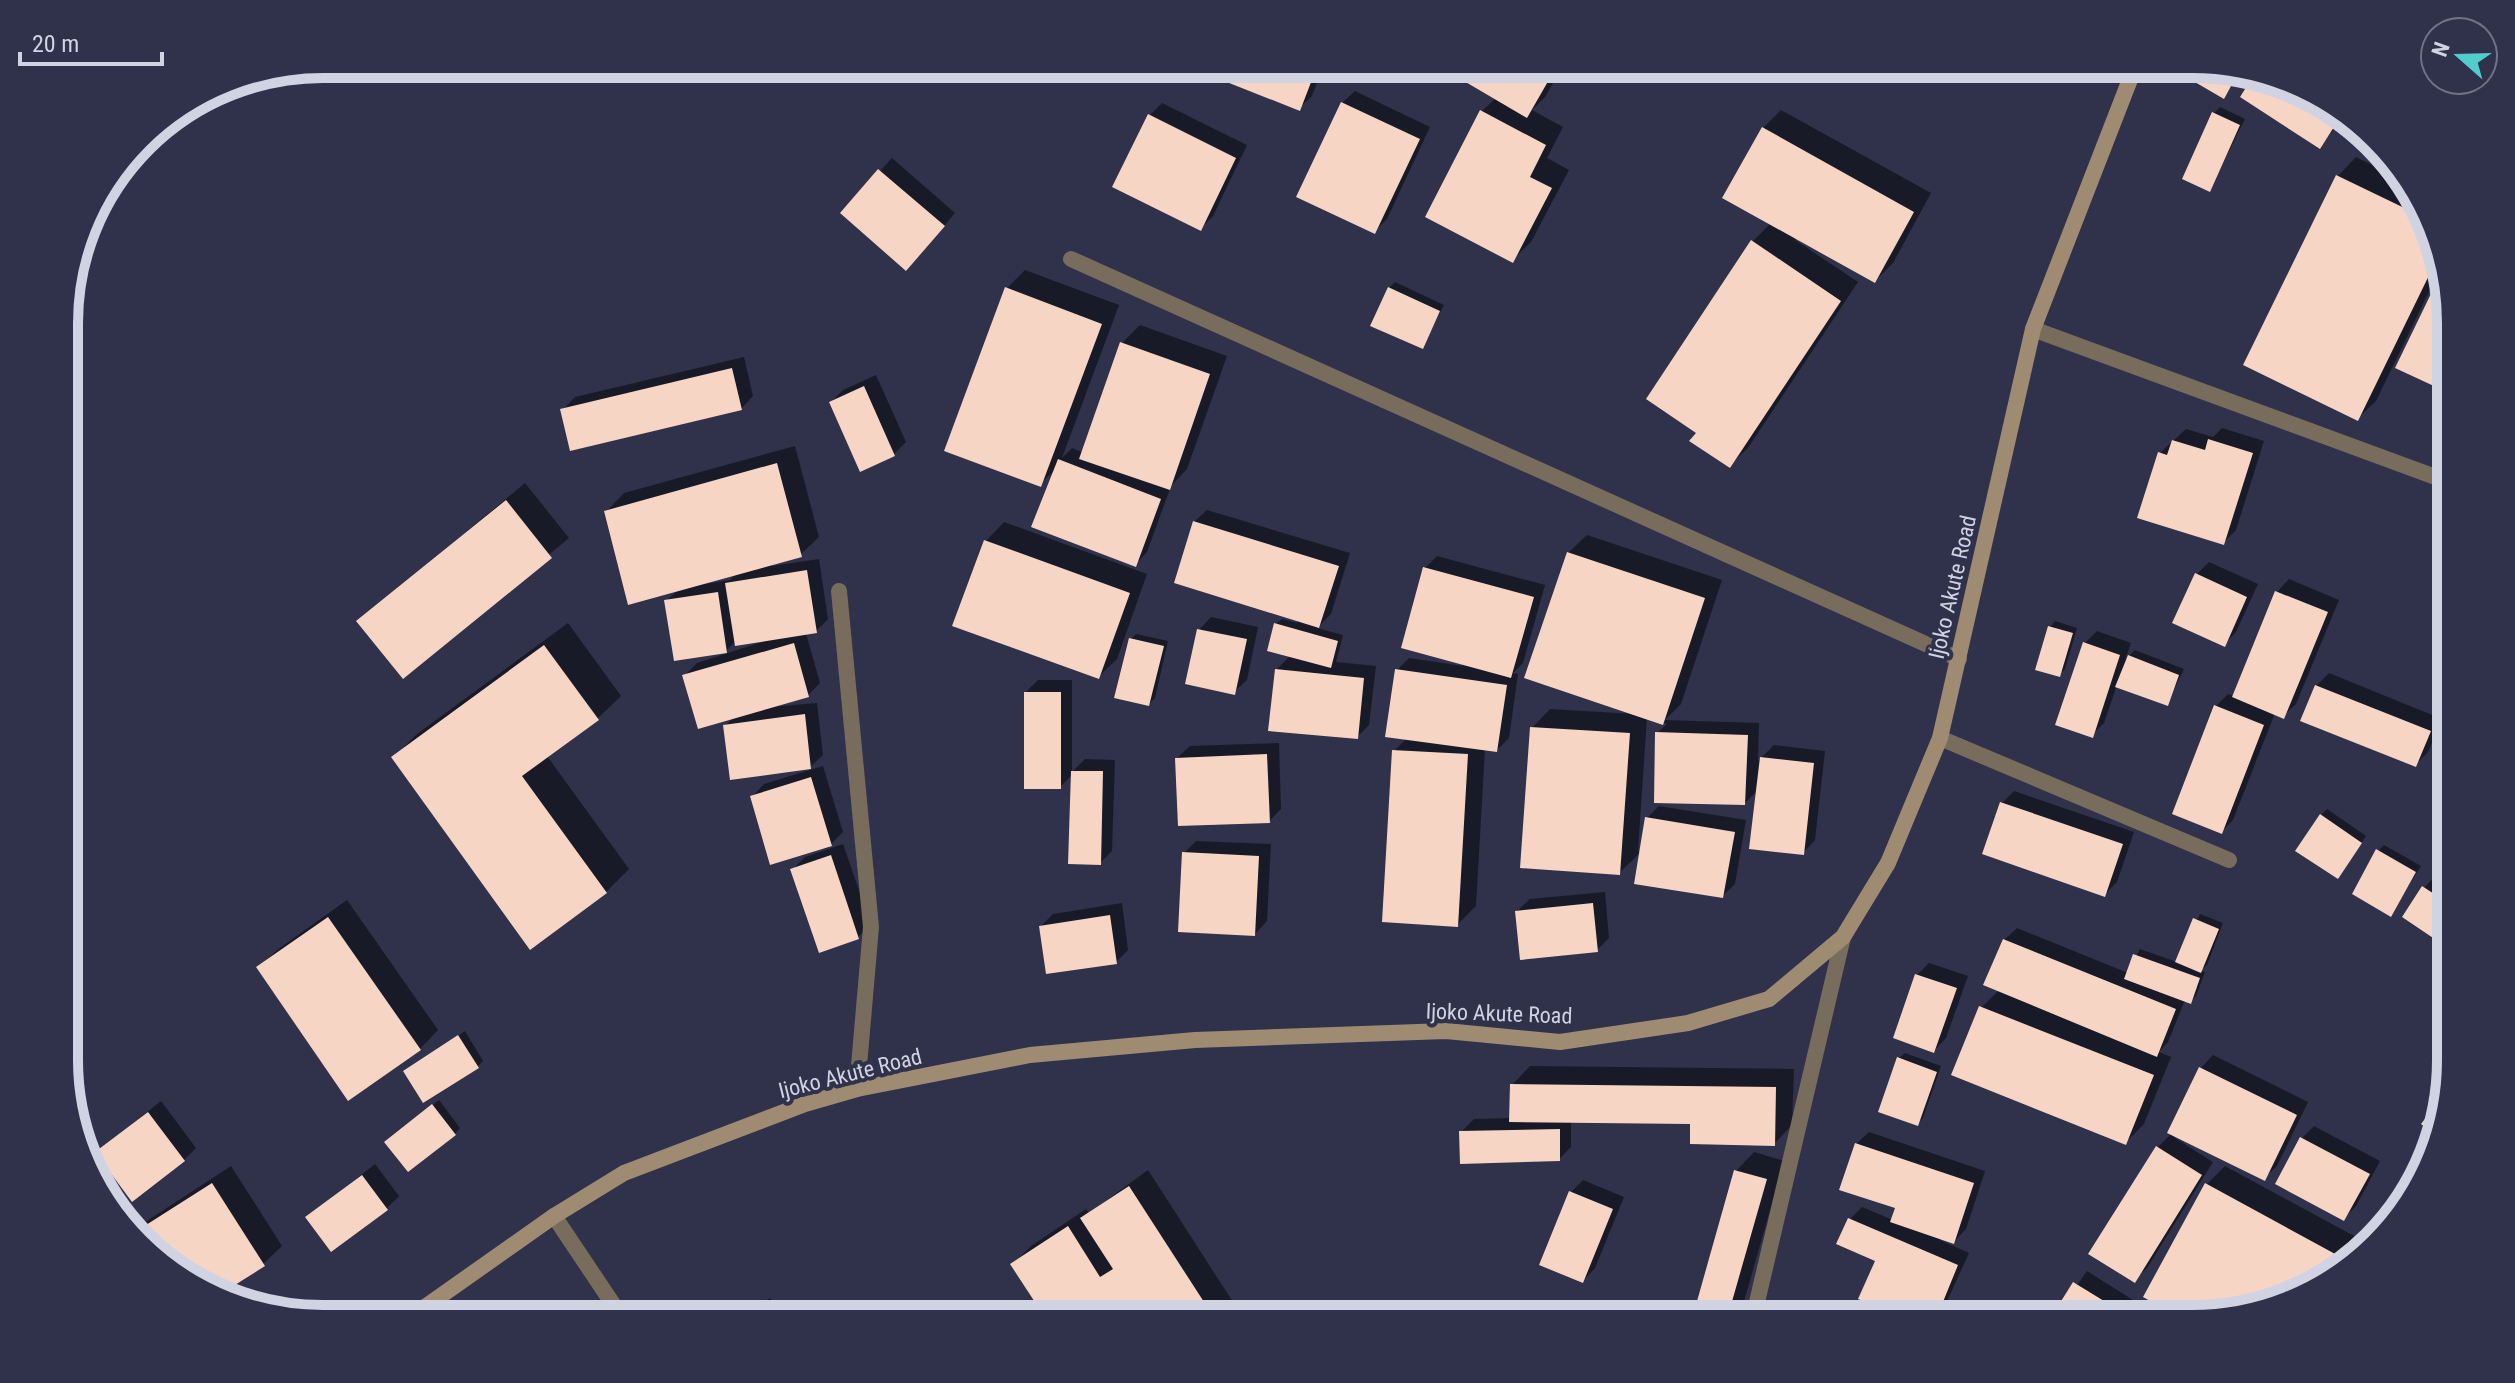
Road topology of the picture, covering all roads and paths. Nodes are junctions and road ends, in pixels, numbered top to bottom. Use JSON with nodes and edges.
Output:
{"nodes":[{"id":1,"x":2131,"y":78,"type":"edge"},
{"id":2,"x":1071,"y":259,"type":"dead end"},
{"id":3,"x":2033,"y":329,"type":"junction"},
{"id":4,"x":2437,"y":478,"type":"edge"},
{"id":5,"x":839,"y":591,"type":"dead end"},
{"id":6,"x":1959,"y":659,"type":"junction"},
{"id":7,"x":1940,"y":738,"type":"junction"},
{"id":8,"x":2229,"y":860,"type":"dead end"},
{"id":9,"x":1843,"y":937,"type":"junction"},
{"id":10,"x":857,"y":1089,"type":"junction"},
{"id":11,"x":554,"y":1216,"type":"junction"},
{"id":12,"x":1756,"y":1304,"type":"edge"},
{"id":13,"x":428,"y":1305,"type":"edge"},
{"id":14,"x":614,"y":1305,"type":"edge"}],
"edges":[{"from":1,"to":3,"type":"main road","name":"Ijoko Akute Road"},
{"from":2,"to":6,"type":"street"},
{"from":3,"to":4,"type":"street"},
{"from":3,"to":6,"type":"main road","name":"Ijoko Akute Road"},
{"from":5,"to":10,"type":"street"},
{"from":6,"to":7,"type":"main road","name":"Ijoko Akute Road"},
{"from":7,"to":8,"type":"street"},
{"from":7,"to":9,"type":"main road","name":"Ijoko Akute Road"},
{"from":9,"to":10,"type":"main road","name":"Ijoko Akute Road"},
{"from":9,"to":12,"type":"street"},
{"from":10,"to":11,"type":"main road","name":"Ijoko Akute Road"},
{"from":11,"to":13,"type":"main road","name":"Ijoko Akute Road"},
{"from":11,"to":14,"type":"street"}]}
